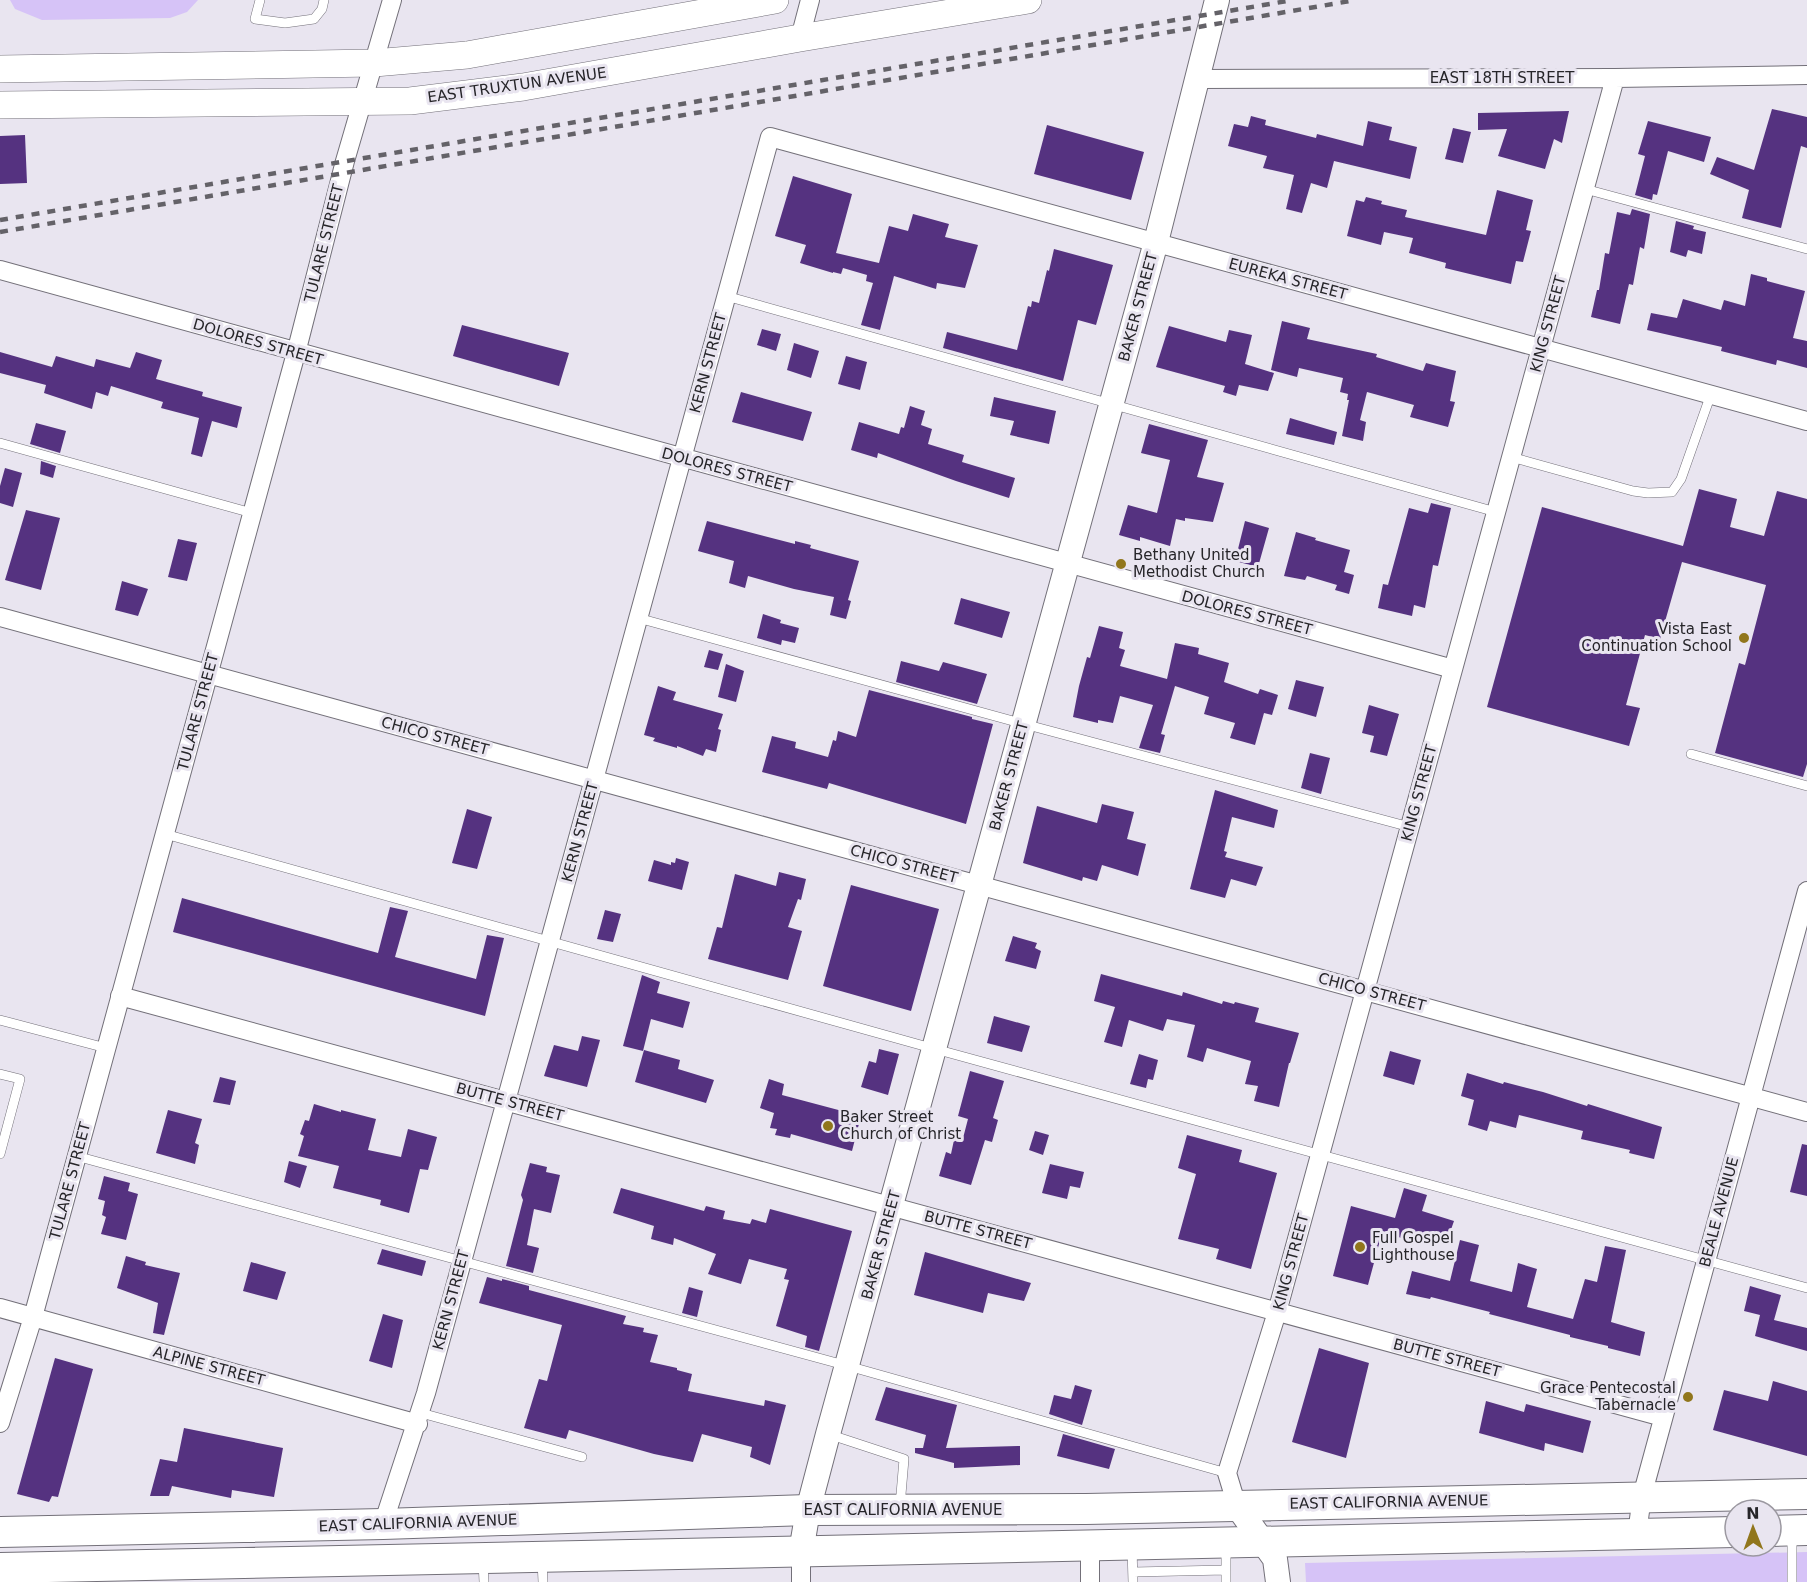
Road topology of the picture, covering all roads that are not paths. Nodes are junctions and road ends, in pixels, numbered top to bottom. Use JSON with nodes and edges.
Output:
{"nodes":[{"id":1,"x":260,"y":0,"type":"edge"},
{"id":2,"x":324,"y":0,"type":"edge"},
{"id":3,"x":392,"y":0,"type":"edge"},
{"id":4,"x":775,"y":0,"type":"edge"},
{"id":5,"x":810,"y":0,"type":"edge"},
{"id":6,"x":1028,"y":0,"type":"edge"},
{"id":7,"x":1217,"y":0,"type":"edge"},
{"id":8,"x":801,"y":38,"type":"junction"},
{"id":9,"x":375,"y":63,"type":"junction"},
{"id":10,"x":0,"y":69,"type":"edge"},
{"id":11,"x":1807,"y":75,"type":"edge"},
{"id":12,"x":1615,"y":78,"type":"junction"},
{"id":13,"x":1197,"y":79,"type":"junction"},
{"id":14,"x":363,"y":102,"type":"junction"},
{"id":15,"x":0,"y":105,"type":"edge"},
{"id":16,"x":770,"y":137,"type":"joint"},
{"id":17,"x":1584,"y":189,"type":"junction"},
{"id":18,"x":1155,"y":242,"type":"junction"},
{"id":19,"x":1807,"y":249,"type":"edge"},
{"id":20,"x":0,"y":270,"type":"edge"},
{"id":21,"x":726,"y":296,"type":"junction"},
{"id":22,"x":1541,"y":348,"type":"junction"},
{"id":23,"x":296,"y":353,"type":"junction"},
{"id":24,"x":1711,"y":394,"type":"junction"},
{"id":25,"x":1111,"y":405,"type":"junction"},
{"id":26,"x":1807,"y":421,"type":"edge"},
{"id":27,"x":0,"y":443,"type":"edge"},
{"id":28,"x":1511,"y":457,"type":"junction"},
{"id":29,"x":682,"y":458,"type":"junction"},
{"id":30,"x":1496,"y":512,"type":"junction"},
{"id":31,"x":252,"y":513,"type":"junction"},
{"id":32,"x":1068,"y":564,"type":"junction"},
{"id":33,"x":0,"y":617,"type":"edge"},
{"id":34,"x":638,"y":618,"type":"junction"},
{"id":35,"x":1453,"y":669,"type":"junction"},
{"id":36,"x":208,"y":674,"type":"junction"},
{"id":37,"x":1024,"y":724,"type":"junction"},
{"id":38,"x":1692,"y":754,"type":"dead end"},
{"id":39,"x":594,"y":780,"type":"junction"},
{"id":40,"x":1807,"y":786,"type":"edge"},
{"id":41,"x":1410,"y":827,"type":"junction"},
{"id":42,"x":165,"y":834,"type":"junction"},
{"id":43,"x":980,"y":885,"type":"junction"},
{"id":44,"x":1807,"y":891,"type":"edge"},
{"id":45,"x":1801,"y":938,"type":"edge"},
{"id":46,"x":550,"y":940,"type":"junction"},
{"id":47,"x":1365,"y":990,"type":"junction"},
{"id":48,"x":120,"y":996,"type":"junction"},
{"id":49,"x":0,"y":1020,"type":"edge"},
{"id":50,"x":106,"y":1048,"type":"junction"},
{"id":51,"x":935,"y":1049,"type":"junction"},
{"id":52,"x":0,"y":1074,"type":"edge"},
{"id":53,"x":1751,"y":1096,"type":"junction"},
{"id":54,"x":506,"y":1101,"type":"junction"},
{"id":55,"x":1807,"y":1112,"type":"edge"},
{"id":56,"x":0,"y":1154,"type":"edge"},
{"id":57,"x":1321,"y":1154,"type":"junction"},
{"id":58,"x":76,"y":1156,"type":"junction"},
{"id":59,"x":892,"y":1206,"type":"junction"},
{"id":60,"x":1707,"y":1259,"type":"junction"},
{"id":61,"x":462,"y":1263,"type":"junction"},
{"id":62,"x":1807,"y":1288,"type":"edge"},
{"id":63,"x":0,"y":1308,"type":"edge"},
{"id":64,"x":1277,"y":1312,"type":"junction"},
{"id":65,"x":33,"y":1317,"type":"junction"},
{"id":66,"x":848,"y":1366,"type":"junction"},
{"id":67,"x":1663,"y":1417,"type":"junction"},
{"id":68,"x":419,"y":1418,"type":"junction"},
{"id":69,"x":0,"y":1423,"type":"edge"},
{"id":70,"x":828,"y":1434,"type":"junction"},
{"id":71,"x":582,"y":1457,"type":"dead end"},
{"id":72,"x":1227,"y":1473,"type":"junction"},
{"id":73,"x":1807,"y":1494,"type":"edge"},
{"id":74,"x":1642,"y":1496,"type":"junction"},
{"id":75,"x":1238,"y":1506,"type":"junction"},
{"id":76,"x":808,"y":1510,"type":"junction"},
{"id":77,"x":899,"y":1510,"type":"junction"},
{"id":78,"x":383,"y":1524,"type":"junction"},
{"id":79,"x":349,"y":1525,"type":"junction"},
{"id":80,"x":1790,"y":1531,"type":"edge"},
{"id":81,"x":0,"y":1532,"type":"edge"},
{"id":82,"x":1723,"y":1532,"type":"edge"},
{"id":83,"x":1637,"y":1534,"type":"junction"},
{"id":84,"x":1263,"y":1542,"type":"junction"},
{"id":85,"x":1090,"y":1545,"type":"junction"},
{"id":86,"x":801,"y":1552,"type":"junction"},
{"id":87,"x":1226,"y":1556,"type":"junction"},
{"id":88,"x":1133,"y":1566,"type":"edge"},
{"id":89,"x":0,"y":1569,"type":"edge"},
{"id":90,"x":484,"y":1570,"type":"edge"},
{"id":91,"x":542,"y":1570,"type":"edge"},
{"id":92,"x":224,"y":1573,"type":"edge"},
{"id":93,"x":801,"y":1582,"type":"edge"},
{"id":94,"x":1090,"y":1582,"type":"edge"},
{"id":95,"x":1226,"y":1582,"type":"edge"},
{"id":96,"x":1278,"y":1582,"type":"edge"},
{"id":97,"x":1792,"y":1582,"type":"edge"}],
"edges":[{"from":1,"to":2,"type":"lane"},
{"from":3,"to":9,"type":"street","name":"TULARE STREET"},
{"from":4,"to":9,"type":"main road"},
{"from":5,"to":8,"type":"street"},
{"from":6,"to":8,"type":"main road","name":"EAST TRUXTUN AVENUE"},
{"from":7,"to":13,"type":"street","name":"BAKER STREET"},
{"from":8,"to":14,"type":"main road","name":"EAST TRUXTUN AVENUE"},
{"from":9,"to":10,"type":"main road"},
{"from":9,"to":14,"type":"street","name":"TULARE STREET"},
{"from":11,"to":12,"type":"street","name":"EAST 18TH STREET"},
{"from":12,"to":13,"type":"street","name":"EAST 18TH STREET"},
{"from":12,"to":17,"type":"street","name":"KING STREET"},
{"from":13,"to":18,"type":"street","name":"BAKER STREET"},
{"from":14,"to":15,"type":"main road","name":"EAST TRUXTUN AVENUE"},
{"from":14,"to":23,"type":"street","name":"TULARE STREET"},
{"from":16,"to":18,"type":"street","name":"EUREKA STREET"},
{"from":16,"to":21,"type":"street","name":"KERN STREET"},
{"from":17,"to":19,"type":"lane"},
{"from":17,"to":22,"type":"street","name":"KING STREET"},
{"from":18,"to":22,"type":"street","name":"EUREKA STREET"},
{"from":18,"to":25,"type":"street","name":"BAKER STREET"},
{"from":20,"to":23,"type":"street","name":"DOLORES STREET"},
{"from":21,"to":25,"type":"lane"},
{"from":21,"to":29,"type":"street","name":"KERN STREET"},
{"from":22,"to":24,"type":"street","name":"EUREKA STREET"},
{"from":22,"to":28,"type":"street","name":"KING STREET"},
{"from":23,"to":29,"type":"street","name":"DOLORES STREET"},
{"from":23,"to":31,"type":"street","name":"TULARE STREET"},
{"from":24,"to":26,"type":"street","name":"EUREKA STREET"},
{"from":24,"to":28,"type":"lane"},
{"from":25,"to":30,"type":"lane"},
{"from":25,"to":32,"type":"street","name":"BAKER STREET"},
{"from":27,"to":31,"type":"lane"},
{"from":28,"to":30,"type":"street","name":"KING STREET"},
{"from":29,"to":32,"type":"street","name":"DOLORES STREET"},
{"from":29,"to":34,"type":"street","name":"KERN STREET"},
{"from":30,"to":35,"type":"street","name":"KING STREET"},
{"from":31,"to":36,"type":"street","name":"TULARE STREET"},
{"from":32,"to":35,"type":"street","name":"DOLORES STREET"},
{"from":32,"to":37,"type":"street","name":"BAKER STREET"},
{"from":33,"to":36,"type":"street","name":"CHICO STREET"},
{"from":34,"to":37,"type":"lane"},
{"from":34,"to":39,"type":"street","name":"KERN STREET"},
{"from":35,"to":41,"type":"street","name":"KING STREET"},
{"from":36,"to":39,"type":"street","name":"CHICO STREET"},
{"from":36,"to":42,"type":"street","name":"TULARE STREET"},
{"from":37,"to":41,"type":"lane"},
{"from":37,"to":43,"type":"street","name":"BAKER STREET"},
{"from":38,"to":40,"type":"lane"},
{"from":39,"to":43,"type":"street","name":"CHICO STREET"},
{"from":39,"to":46,"type":"street","name":"KERN STREET"},
{"from":41,"to":47,"type":"street","name":"KING STREET"},
{"from":42,"to":46,"type":"lane"},
{"from":42,"to":48,"type":"street","name":"TULARE STREET"},
{"from":43,"to":47,"type":"street","name":"CHICO STREET"},
{"from":43,"to":51,"type":"street","name":"BAKER STREET"},
{"from":44,"to":45,"type":"street","name":"BEALE AVENUE"},
{"from":45,"to":53,"type":"street","name":"BEALE AVENUE"},
{"from":46,"to":51,"type":"lane"},
{"from":46,"to":54,"type":"street","name":"KERN STREET"},
{"from":47,"to":53,"type":"street","name":"CHICO STREET"},
{"from":47,"to":57,"type":"street","name":"KING STREET"},
{"from":48,"to":50,"type":"street","name":"TULARE STREET"},
{"from":48,"to":54,"type":"street","name":"BUTTE STREET"},
{"from":49,"to":50,"type":"lane"},
{"from":50,"to":58,"type":"street","name":"TULARE STREET"},
{"from":51,"to":57,"type":"lane"},
{"from":51,"to":59,"type":"street","name":"BAKER STREET"},
{"from":52,"to":56,"type":"lane"},
{"from":53,"to":55,"type":"street","name":"CHICO STREET"},
{"from":53,"to":60,"type":"street","name":"BEALE AVENUE"},
{"from":54,"to":59,"type":"street","name":"BUTTE STREET"},
{"from":54,"to":61,"type":"street","name":"KERN STREET"},
{"from":57,"to":60,"type":"lane"},
{"from":57,"to":64,"type":"street","name":"KING STREET"},
{"from":58,"to":61,"type":"lane"},
{"from":58,"to":65,"type":"street","name":"TULARE STREET"},
{"from":59,"to":64,"type":"street","name":"BUTTE STREET"},
{"from":59,"to":66,"type":"street","name":"BAKER STREET"},
{"from":60,"to":62,"type":"lane"},
{"from":60,"to":67,"type":"street","name":"BEALE AVENUE"},
{"from":61,"to":66,"type":"lane"},
{"from":61,"to":68,"type":"street","name":"KERN STREET"},
{"from":63,"to":65,"type":"street","name":"ALPINE STREET"},
{"from":64,"to":67,"type":"street","name":"BUTTE STREET"},
{"from":64,"to":72,"type":"street","name":"KING STREET"},
{"from":65,"to":68,"type":"street","name":"ALPINE STREET"},
{"from":65,"to":69,"type":"street","name":"TULARE STREET"},
{"from":66,"to":70,"type":"street","name":"BAKER STREET"},
{"from":66,"to":72,"type":"lane"},
{"from":67,"to":74,"type":"street","name":"BEALE AVENUE"},
{"from":68,"to":71,"type":"lane"},
{"from":68,"to":78,"type":"street","name":"KERN STREET"},
{"from":70,"to":76,"type":"street","name":"BAKER STREET"},
{"from":70,"to":77,"type":"lane"},
{"from":72,"to":75,"type":"street"},
{"from":73,"to":74,"type":"main road","name":"EAST CALIFORNIA AVENUE"},
{"from":74,"to":75,"type":"main road","name":"EAST CALIFORNIA AVENUE"},
{"from":74,"to":83,"type":"street","name":"BEALE AVENUE"},
{"from":75,"to":77,"type":"main road","name":"EAST CALIFORNIA AVENUE"},
{"from":75,"to":84,"type":"street"},
{"from":76,"to":77,"type":"main road","name":"EAST CALIFORNIA AVENUE"},
{"from":76,"to":78,"type":"main road","name":"EAST CALIFORNIA AVENUE"},
{"from":76,"to":86,"type":"street","name":"BAKER STREET"},
{"from":78,"to":79,"type":"main road","name":"EAST CALIFORNIA AVENUE"},
{"from":79,"to":81,"type":"main road","name":"EAST CALIFORNIA AVENUE"},
{"from":79,"to":92,"type":"main road"},
{"from":80,"to":97,"type":"lane"},
{"from":82,"to":83,"type":"main road"},
{"from":83,"to":84,"type":"main road"},
{"from":84,"to":87,"type":"main road"},
{"from":84,"to":96,"type":"street"},
{"from":85,"to":86,"type":"main road"},
{"from":85,"to":88,"type":"main road"},
{"from":85,"to":94,"type":"street"},
{"from":86,"to":91,"type":"main road"},
{"from":86,"to":93,"type":"street"},
{"from":87,"to":88,"type":"main road"},
{"from":87,"to":95,"type":"lane"},
{"from":89,"to":92,"type":"main road"},
{"from":90,"to":91,"type":"main road"},
{"from":90,"to":92,"type":"main road"}]}
